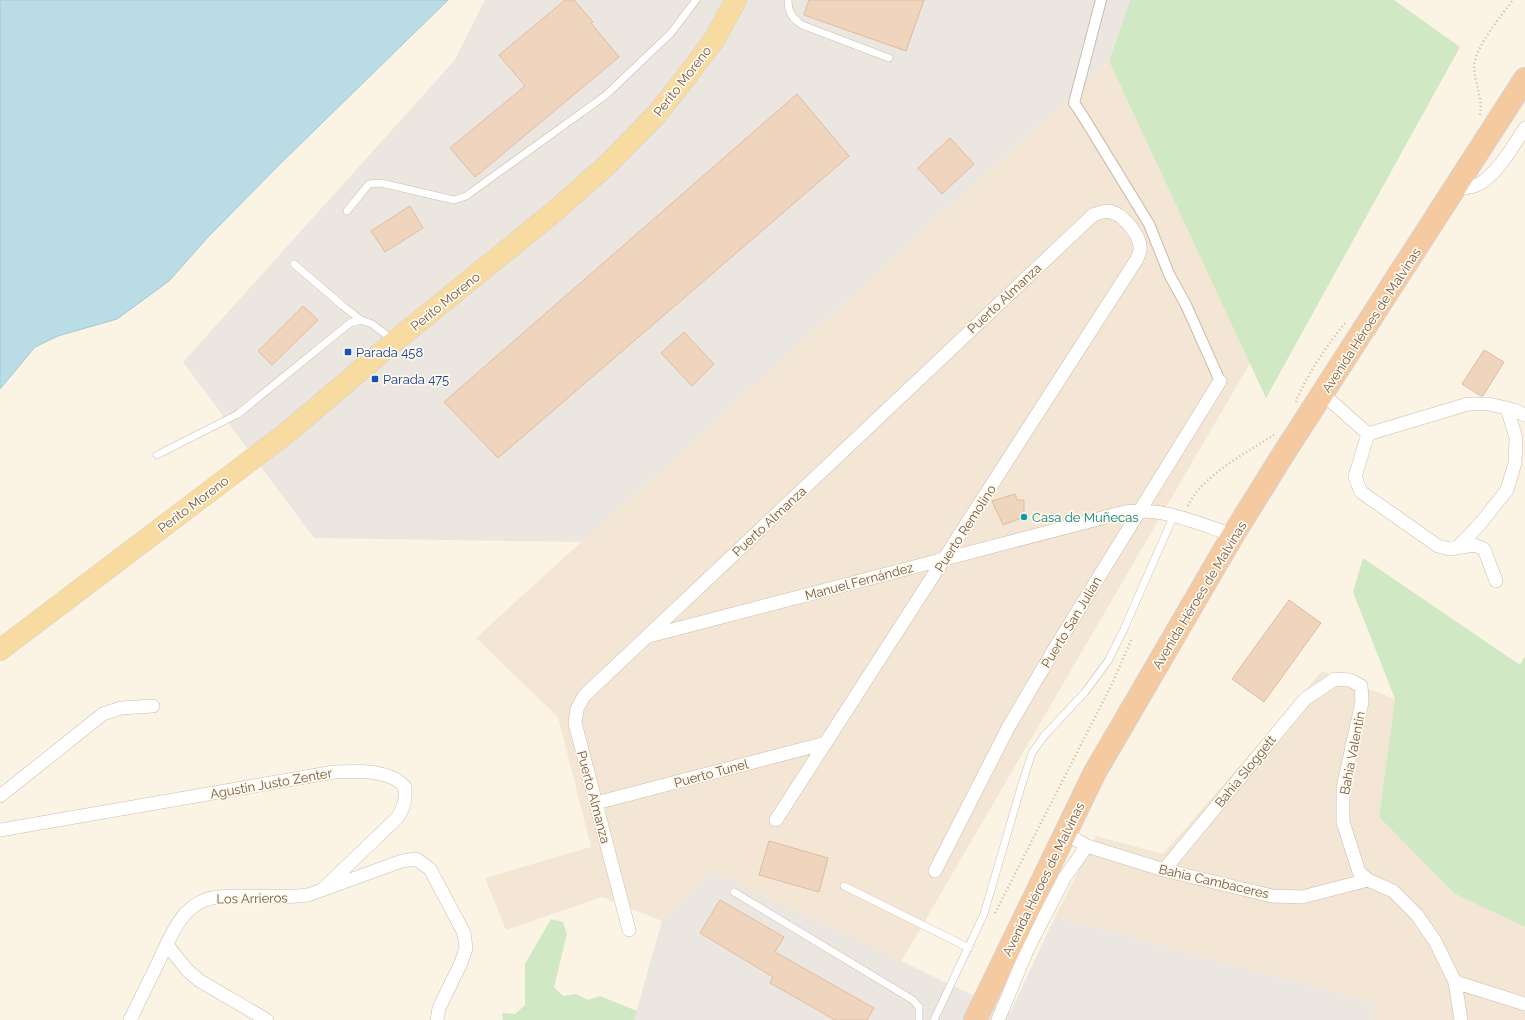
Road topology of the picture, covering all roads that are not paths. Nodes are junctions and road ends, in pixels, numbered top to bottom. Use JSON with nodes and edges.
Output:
{"nodes":[{"id":1,"x":696,"y":0,"type":"edge"},
{"id":2,"x":736,"y":0,"type":"edge"},
{"id":3,"x":788,"y":0,"type":"edge"},
{"id":4,"x":1101,"y":0,"type":"edge"},
{"id":5,"x":890,"y":58,"type":"dead end"},
{"id":6,"x":1525,"y":79,"type":"edge"},
{"id":7,"x":1525,"y":128,"type":"edge"},
{"id":8,"x":1455,"y":188,"type":"junction"},
{"id":9,"x":347,"y":211,"type":"dead end"},
{"id":10,"x":1149,"y":224,"type":"junction"},
{"id":11,"x":1135,"y":232,"type":"junction"},
{"id":12,"x":294,"y":264,"type":"dead end"},
{"id":13,"x":361,"y":320,"type":"junction"},
{"id":14,"x":395,"y":341,"type":"junction"},
{"id":15,"x":1220,"y":381,"type":"joint"},
{"id":16,"x":1323,"y":394,"type":"junction"},
{"id":17,"x":1507,"y":408,"type":"junction"},
{"id":18,"x":1525,"y":415,"type":"edge"},
{"id":19,"x":1368,"y":434,"type":"junction"},
{"id":20,"x":157,"y":455,"type":"dead end"},
{"id":21,"x":1140,"y":510,"type":"junction"},
{"id":22,"x":1178,"y":517,"type":"junction"},
{"id":23,"x":1233,"y":536,"type":"junction"},
{"id":24,"x":1457,"y":548,"type":"junction"},
{"id":25,"x":944,"y":559,"type":"junction"},
{"id":26,"x":1496,"y":581,"type":"dead end"},
{"id":27,"x":647,"y":636,"type":"junction"},
{"id":28,"x":0,"y":650,"type":"edge"},
{"id":29,"x":1335,"y":679,"type":"joint"},
{"id":30,"x":153,"y":706,"type":"dead end"},
{"id":31,"x":826,"y":743,"type":"junction"},
{"id":32,"x":0,"y":796,"type":"edge"},
{"id":33,"x":596,"y":803,"type":"junction"},
{"id":34,"x":776,"y":820,"type":"dead end"},
{"id":35,"x":0,"y":830,"type":"edge"},
{"id":36,"x":1065,"y":833,"type":"junction"},
{"id":37,"x":1087,"y":846,"type":"junction"},
{"id":38,"x":1164,"y":870,"type":"junction"},
{"id":39,"x":936,"y":871,"type":"dead end"},
{"id":40,"x":1368,"y":880,"type":"junction"},
{"id":41,"x":844,"y":886,"type":"dead end"},
{"id":42,"x":322,"y":890,"type":"junction"},
{"id":43,"x":734,"y":892,"type":"dead end"},
{"id":44,"x":1028,"y":910,"type":"junction"},
{"id":45,"x":629,"y":930,"type":"dead end"},
{"id":46,"x":167,"y":945,"type":"junction"},
{"id":47,"x":969,"y":948,"type":"junction"},
{"id":48,"x":1028,"y":948,"type":"junction"},
{"id":49,"x":1455,"y":982,"type":"junction"},
{"id":50,"x":1525,"y":1004,"type":"edge"},
{"id":51,"x":130,"y":1020,"type":"edge"},
{"id":52,"x":267,"y":1020,"type":"edge"},
{"id":53,"x":437,"y":1020,"type":"edge"},
{"id":54,"x":919,"y":1020,"type":"edge"},
{"id":55,"x":934,"y":1020,"type":"edge"},
{"id":56,"x":975,"y":1020,"type":"edge"},
{"id":57,"x":998,"y":1020,"type":"edge"},
{"id":58,"x":1461,"y":1020,"type":"edge"}],
"edges":[{"from":1,"to":9,"type":"lane"},
{"from":2,"to":14,"type":"main road","name":"Perito Moreno"},
{"from":3,"to":5,"type":"lane"},
{"from":4,"to":10,"type":"street"},
{"from":6,"to":8,"type":"highway","name":"Avenida Héroes de Malvinas"},
{"from":7,"to":8,"type":"street"},
{"from":8,"to":16,"type":"highway","name":"Avenida Héroes de Malvinas"},
{"from":10,"to":11,"type":"lane"},
{"from":10,"to":15,"type":"street"},
{"from":11,"to":25,"type":"street","name":"Puerto Remolino"},
{"from":11,"to":27,"type":"street","name":"Puerto Almanza"},
{"from":12,"to":13,"type":"lane"},
{"from":13,"to":14,"type":"lane"},
{"from":13,"to":20,"type":"lane"},
{"from":14,"to":28,"type":"main road","name":"Perito Moreno"},
{"from":15,"to":21,"type":"street","name":"Puerto San Julian"},
{"from":16,"to":19,"type":"street"},
{"from":16,"to":23,"type":"highway","name":"Avenida Héroes de Malvinas"},
{"from":17,"to":18,"type":"street"},
{"from":17,"to":19,"type":"street"},
{"from":17,"to":24,"type":"street"},
{"from":19,"to":24,"type":"street"},
{"from":21,"to":22,"type":"street","name":"Manuel Fernández"},
{"from":21,"to":25,"type":"street","name":"Manuel Fernández"},
{"from":21,"to":39,"type":"street","name":"Puerto San Julian"},
{"from":22,"to":23,"type":"street","name":"Manuel Fernández"},
{"from":22,"to":47,"type":"lane"},
{"from":23,"to":36,"type":"highway","name":"Avenida Héroes de Malvinas"},
{"from":24,"to":26,"type":"street"},
{"from":25,"to":27,"type":"street","name":"Manuel Fernández"},
{"from":25,"to":31,"type":"street","name":"Puerto Remolino"},
{"from":27,"to":33,"type":"street","name":"Puerto Almanza"},
{"from":29,"to":38,"type":"street","name":"Bahia Sloggett"},
{"from":29,"to":40,"type":"street","name":"Bahia Valentin"},
{"from":30,"to":32,"type":"street"},
{"from":31,"to":33,"type":"street","name":"Puerto Tunel"},
{"from":31,"to":34,"type":"street","name":"Puerto Remolino"},
{"from":33,"to":45,"type":"street","name":"Puerto Almanza"},
{"from":35,"to":42,"type":"street","name":"Agustin Justo Zenter"},
{"from":36,"to":37,"type":"street","name":"Bahia Cambaceres"},
{"from":36,"to":44,"type":"highway","name":"Avenida Héroes de Malvinas"},
{"from":37,"to":38,"type":"street","name":"Bahia Cambaceres"},
{"from":37,"to":48,"type":"street"},
{"from":38,"to":40,"type":"street","name":"Bahia Cambaceres"},
{"from":40,"to":49,"type":"street","name":"Bahia Valentin"},
{"from":41,"to":47,"type":"lane"},
{"from":42,"to":46,"type":"street","name":"Los Arrieros"},
{"from":42,"to":53,"type":"street","name":"Los Arrieros"},
{"from":43,"to":54,"type":"lane"},
{"from":44,"to":48,"type":"street"},
{"from":44,"to":56,"type":"highway","name":"Avenida Héroes de Malvinas"},
{"from":46,"to":51,"type":"street","name":"Los Arrieros"},
{"from":46,"to":52,"type":"street"},
{"from":47,"to":55,"type":"lane"},
{"from":48,"to":57,"type":"street"},
{"from":49,"to":50,"type":"street"},
{"from":49,"to":58,"type":"street","name":"Bahia Valentin"}]}
